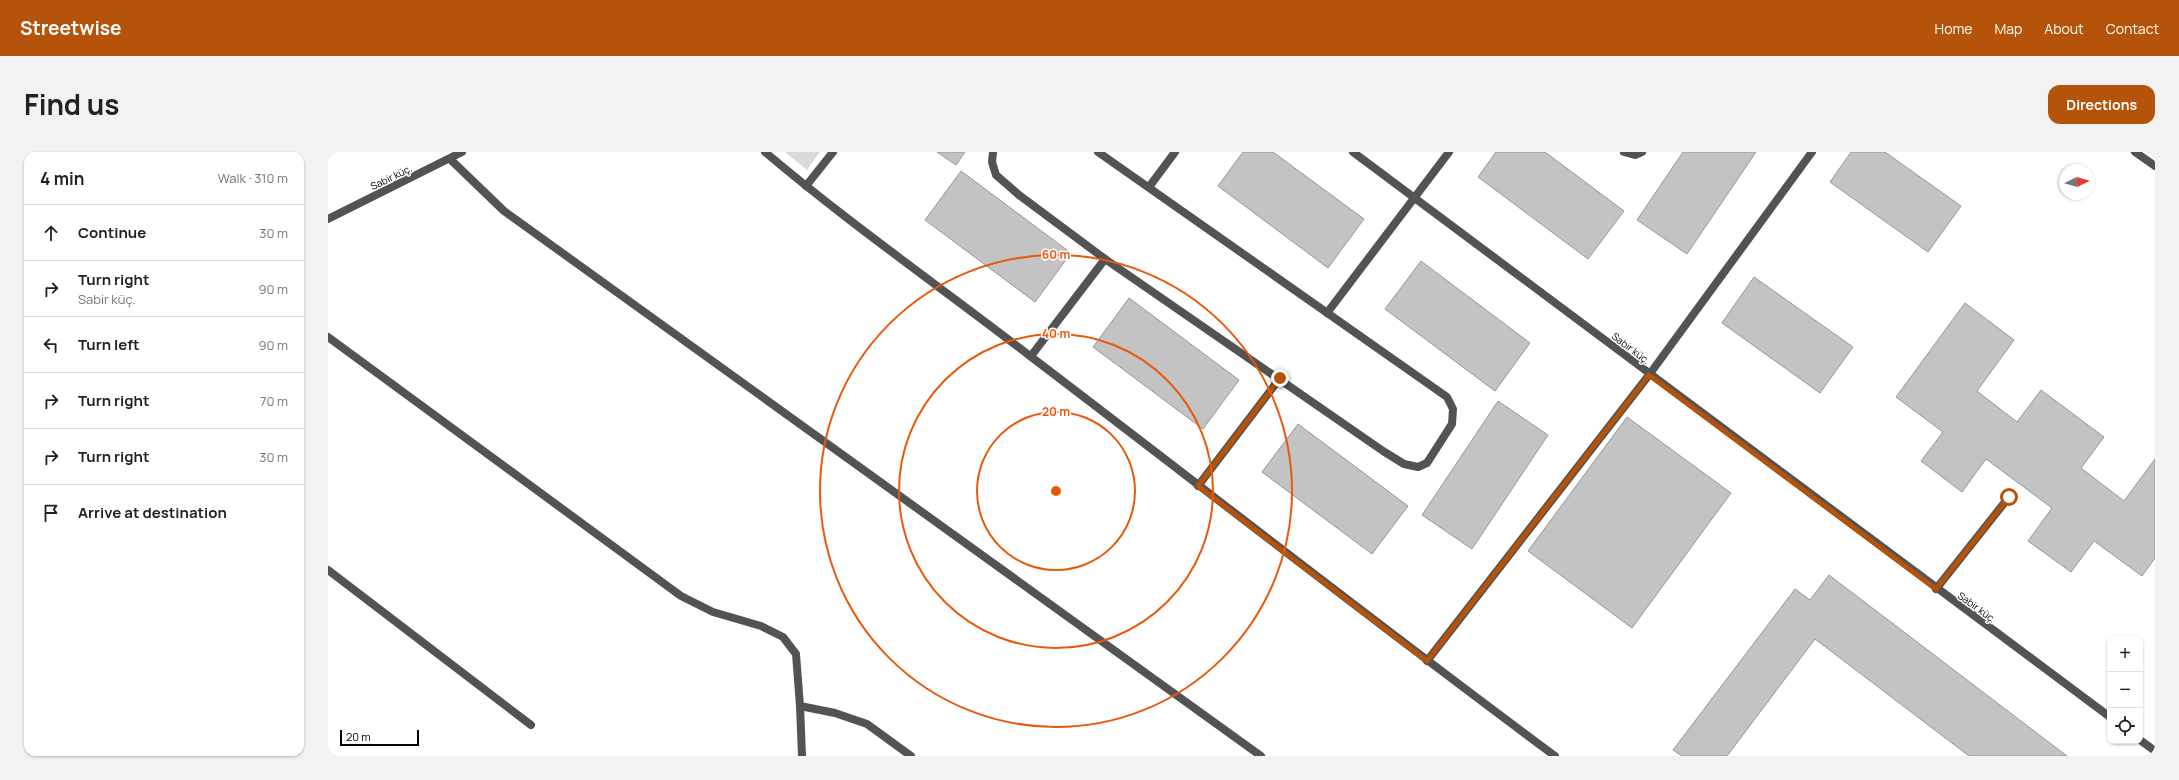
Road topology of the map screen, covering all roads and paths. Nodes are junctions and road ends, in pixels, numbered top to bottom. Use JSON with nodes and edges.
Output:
{"nodes":[{"id":1,"x":462,"y":152,"type":"edge"},
{"id":2,"x":765,"y":152,"type":"edge"},
{"id":3,"x":833,"y":152,"type":"edge"},
{"id":4,"x":993,"y":152,"type":"edge"},
{"id":5,"x":1098,"y":152,"type":"edge"},
{"id":6,"x":1175,"y":152,"type":"edge"},
{"id":7,"x":1352,"y":152,"type":"edge"},
{"id":8,"x":1449,"y":152,"type":"edge"},
{"id":9,"x":1624,"y":152,"type":"edge"},
{"id":10,"x":1642,"y":152,"type":"edge"},
{"id":11,"x":1812,"y":152,"type":"edge"},
{"id":12,"x":2135,"y":152,"type":"edge"},
{"id":13,"x":450,"y":159,"type":"junction"},
{"id":14,"x":2155,"y":166,"type":"edge"},
{"id":15,"x":806,"y":186,"type":"junction"},
{"id":16,"x":1149,"y":187,"type":"junction"},
{"id":17,"x":1415,"y":197,"type":"junction"},
{"id":18,"x":328,"y":219,"type":"edge"},
{"id":19,"x":1105,"y":259,"type":"junction"},
{"id":20,"x":1327,"y":313,"type":"junction"},
{"id":21,"x":328,"y":337,"type":"edge"},
{"id":22,"x":1032,"y":356,"type":"junction"},
{"id":23,"x":1649,"y":375,"type":"junction"},
{"id":24,"x":1280,"y":378,"type":"junction"},
{"id":25,"x":1198,"y":486,"type":"junction"},
{"id":26,"x":2009,"y":497,"type":"dead end"},
{"id":27,"x":328,"y":570,"type":"edge"},
{"id":28,"x":1936,"y":589,"type":"junction"},
{"id":29,"x":1427,"y":661,"type":"junction"},
{"id":30,"x":800,"y":706,"type":"junction"},
{"id":31,"x":2107,"y":715,"type":"edge"},
{"id":32,"x":531,"y":725,"type":"dead end"},
{"id":33,"x":2143,"y":742,"type":"edge"},
{"id":34,"x":2155,"y":751,"type":"edge"},
{"id":35,"x":802,"y":756,"type":"edge"},
{"id":36,"x":911,"y":756,"type":"edge"},
{"id":37,"x":1261,"y":756,"type":"edge"},
{"id":38,"x":1555,"y":756,"type":"edge"}],
"edges":[{"from":1,"to":13,"type":"street","name":"Sabir küç."},
{"from":2,"to":15,"type":"street"},
{"from":3,"to":15,"type":"street"},
{"from":4,"to":19,"type":"street"},
{"from":5,"to":16,"type":"street"},
{"from":6,"to":16,"type":"street"},
{"from":7,"to":17,"type":"street","name":"Sabir küç."},
{"from":8,"to":17,"type":"street"},
{"from":9,"to":10,"type":"street"},
{"from":11,"to":23,"type":"street"},
{"from":12,"to":14,"type":"street"},
{"from":13,"to":18,"type":"street","name":"Sabir küç."},
{"from":13,"to":37,"type":"street"},
{"from":15,"to":22,"type":"street"},
{"from":16,"to":20,"type":"street"},
{"from":17,"to":20,"type":"street"},
{"from":17,"to":23,"type":"street","name":"Sabir küç."},
{"from":19,"to":22,"type":"street"},
{"from":19,"to":24,"type":"street"},
{"from":20,"to":24,"type":"street"},
{"from":21,"to":30,"type":"street"},
{"from":22,"to":25,"type":"street"},
{"from":23,"to":28,"type":"street","name":"Sabir küç."},
{"from":23,"to":29,"type":"street"},
{"from":24,"to":25,"type":"street"},
{"from":25,"to":29,"type":"street"},
{"from":26,"to":28,"type":"street"},
{"from":27,"to":32,"type":"street"},
{"from":28,"to":31,"type":"street","name":"Sabir küç."},
{"from":29,"to":38,"type":"street"},
{"from":30,"to":35,"type":"street"},
{"from":30,"to":36,"type":"street"},
{"from":33,"to":34,"type":"street"}]}
